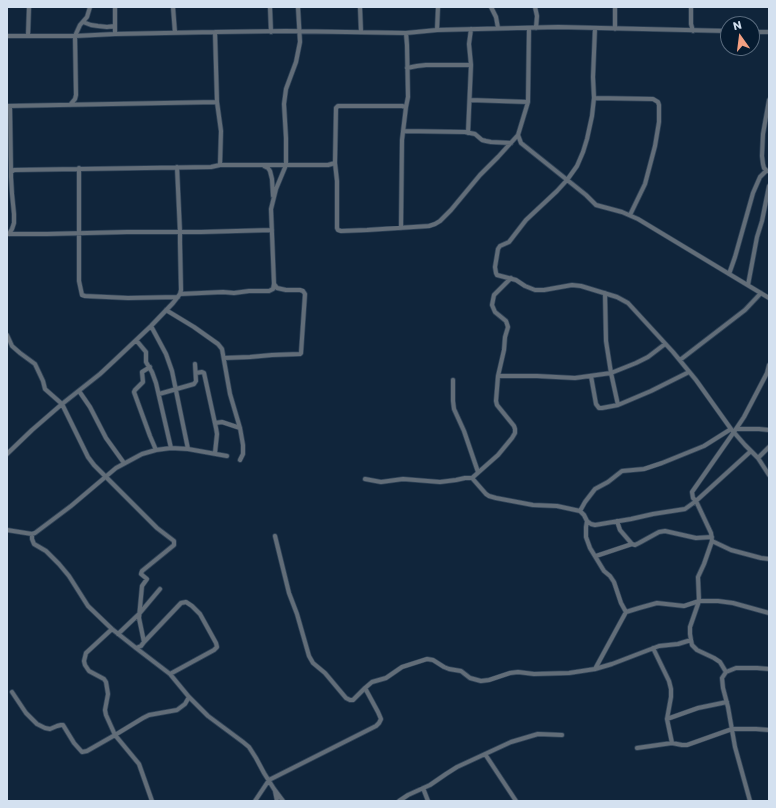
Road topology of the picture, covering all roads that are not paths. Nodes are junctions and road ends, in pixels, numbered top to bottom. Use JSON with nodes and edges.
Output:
{"nodes":[{"id":1,"x":29,"y":7,"type":"edge"},
{"id":2,"x":90,"y":7,"type":"edge"},
{"id":3,"x":115,"y":7,"type":"edge"},
{"id":4,"x":173,"y":7,"type":"edge"},
{"id":5,"x":270,"y":7,"type":"edge"},
{"id":6,"x":298,"y":7,"type":"edge"},
{"id":7,"x":360,"y":7,"type":"edge"},
{"id":8,"x":438,"y":7,"type":"edge"},
{"id":9,"x":491,"y":7,"type":"edge"},
{"id":10,"x":535,"y":7,"type":"edge"},
{"id":11,"x":615,"y":7,"type":"edge"},
{"id":12,"x":691,"y":7,"type":"edge"},
{"id":13,"x":83,"y":22,"type":"junction"},
{"id":14,"x":115,"y":26,"type":"junction"},
{"id":15,"x":498,"y":28,"type":"junction"},
{"id":16,"x":529,"y":28,"type":"junction"},
{"id":17,"x":536,"y":28,"type":"junction"},
{"id":18,"x":595,"y":28,"type":"junction"},
{"id":19,"x":471,"y":29,"type":"junction"},
{"id":20,"x":615,"y":29,"type":"junction"},
{"id":21,"x":437,"y":30,"type":"junction"},
{"id":22,"x":693,"y":30,"type":"junction"},
{"id":23,"x":720,"y":31,"type":"edge"},
{"id":24,"x":215,"y":32,"type":"junction"},
{"id":25,"x":271,"y":32,"type":"junction"},
{"id":26,"x":299,"y":32,"type":"junction"},
{"id":27,"x":361,"y":32,"type":"junction"},
{"id":28,"x":175,"y":33,"type":"junction"},
{"id":29,"x":406,"y":33,"type":"junction"},
{"id":30,"x":115,"y":34,"type":"junction"},
{"id":31,"x":7,"y":36,"type":"edge"},
{"id":32,"x":28,"y":36,"type":"junction"},
{"id":33,"x":75,"y":36,"type":"junction"},
{"id":34,"x":471,"y":65,"type":"junction"},
{"id":35,"x":407,"y":68,"type":"junction"},
{"id":36,"x":594,"y":98,"type":"junction"},
{"id":37,"x":470,"y":100,"type":"junction"},
{"id":38,"x":769,"y":100,"type":"edge"},
{"id":39,"x":217,"y":102,"type":"junction"},
{"id":40,"x":528,"y":102,"type":"junction"},
{"id":41,"x":70,"y":105,"type":"junction"},
{"id":42,"x":9,"y":106,"type":"edge"},
{"id":43,"x":406,"y":107,"type":"junction"},
{"id":44,"x":403,"y":131,"type":"junction"},
{"id":45,"x":468,"y":132,"type":"junction"},
{"id":46,"x":518,"y":135,"type":"junction"},
{"id":47,"x":511,"y":143,"type":"junction"},
{"id":48,"x":335,"y":163,"type":"junction"},
{"id":49,"x":220,"y":165,"type":"junction"},
{"id":50,"x":286,"y":165,"type":"junction"},
{"id":51,"x":264,"y":166,"type":"junction"},
{"id":52,"x":177,"y":167,"type":"junction"},
{"id":53,"x":79,"y":168,"type":"junction"},
{"id":54,"x":768,"y":171,"type":"edge"},
{"id":55,"x":11,"y":172,"type":"junction"},
{"id":56,"x":9,"y":178,"type":"edge"},
{"id":57,"x":567,"y":180,"type":"junction"},
{"id":58,"x":769,"y":186,"type":"edge"},
{"id":59,"x":273,"y":201,"type":"junction"},
{"id":60,"x":630,"y":214,"type":"junction"},
{"id":61,"x":401,"y":228,"type":"junction"},
{"id":62,"x":272,"y":230,"type":"junction"},
{"id":63,"x":180,"y":232,"type":"junction"},
{"id":64,"x":8,"y":234,"type":"edge"},
{"id":65,"x":79,"y":234,"type":"junction"},
{"id":66,"x":729,"y":274,"type":"junction"},
{"id":67,"x":510,"y":278,"type":"junction"},
{"id":68,"x":274,"y":284,"type":"junction"},
{"id":69,"x":748,"y":285,"type":"junction"},
{"id":70,"x":604,"y":294,"type":"junction"},
{"id":71,"x":761,"y":294,"type":"junction"},
{"id":72,"x":179,"y":295,"type":"junction"},
{"id":73,"x":769,"y":298,"type":"edge"},
{"id":74,"x":166,"y":310,"type":"junction"},
{"id":75,"x":151,"y":326,"type":"junction"},
{"id":76,"x":7,"y":335,"type":"edge"},
{"id":77,"x":136,"y":340,"type":"junction"},
{"id":78,"x":665,"y":344,"type":"junction"},
{"id":79,"x":224,"y":358,"type":"junction"},
{"id":80,"x":680,"y":360,"type":"junction"},
{"id":81,"x":195,"y":364,"type":"dead end"},
{"id":82,"x":769,"y":365,"type":"edge"},
{"id":83,"x":150,"y":367,"type":"junction"},
{"id":84,"x":689,"y":372,"type":"junction"},
{"id":85,"x":196,"y":373,"type":"junction"},
{"id":86,"x":611,"y":373,"type":"junction"},
{"id":87,"x":498,"y":376,"type":"junction"},
{"id":88,"x":591,"y":376,"type":"junction"},
{"id":89,"x":453,"y":380,"type":"dead end"},
{"id":90,"x":176,"y":389,"type":"junction"},
{"id":91,"x":79,"y":391,"type":"junction"},
{"id":92,"x":159,"y":394,"type":"junction"},
{"id":93,"x":62,"y":404,"type":"junction"},
{"id":94,"x":618,"y":405,"type":"junction"},
{"id":95,"x":215,"y":423,"type":"junction"},
{"id":96,"x":240,"y":428,"type":"junction"},
{"id":97,"x":733,"y":430,"type":"junction"},
{"id":98,"x":769,"y":430,"type":"edge"},
{"id":99,"x":769,"y":447,"type":"edge"},
{"id":100,"x":171,"y":448,"type":"junction"},
{"id":101,"x":188,"y":449,"type":"junction"},
{"id":102,"x":156,"y":450,"type":"junction"},
{"id":103,"x":751,"y":451,"type":"junction"},
{"id":104,"x":215,"y":453,"type":"junction"},
{"id":105,"x":7,"y":454,"type":"edge"},
{"id":106,"x":227,"y":456,"type":"dead end"},
{"id":107,"x":758,"y":458,"type":"junction"},
{"id":108,"x":240,"y":460,"type":"dead end"},
{"id":109,"x":124,"y":463,"type":"junction"},
{"id":110,"x":478,"y":472,"type":"junction"},
{"id":111,"x":769,"y":475,"type":"edge"},
{"id":112,"x":106,"y":476,"type":"junction"},
{"id":113,"x":472,"y":478,"type":"junction"},
{"id":114,"x":365,"y":480,"type":"dead end"},
{"id":115,"x":696,"y":502,"type":"junction"},
{"id":116,"x":580,"y":511,"type":"junction"},
{"id":117,"x":587,"y":521,"type":"junction"},
{"id":118,"x":617,"y":522,"type":"junction"},
{"id":119,"x":7,"y":530,"type":"edge"},
{"id":120,"x":32,"y":534,"type":"junction"},
{"id":121,"x":275,"y":536,"type":"dead end"},
{"id":122,"x":712,"y":539,"type":"junction"},
{"id":123,"x":632,"y":544,"type":"junction"},
{"id":124,"x":596,"y":556,"type":"junction"},
{"id":125,"x":769,"y":559,"type":"edge"},
{"id":126,"x":160,"y":589,"type":"dead end"},
{"id":127,"x":699,"y":601,"type":"junction"},
{"id":128,"x":626,"y":612,"type":"junction"},
{"id":129,"x":769,"y":613,"type":"edge"},
{"id":130,"x":139,"y":614,"type":"junction"},
{"id":131,"x":112,"y":629,"type":"junction"},
{"id":132,"x":118,"y":634,"type":"junction"},
{"id":133,"x":691,"y":640,"type":"junction"},
{"id":134,"x":144,"y":642,"type":"junction"},
{"id":135,"x":136,"y":648,"type":"junction"},
{"id":136,"x":653,"y":648,"type":"junction"},
{"id":137,"x":595,"y":669,"type":"junction"},
{"id":138,"x":769,"y":669,"type":"edge"},
{"id":139,"x":726,"y":672,"type":"junction"},
{"id":140,"x":170,"y":674,"type":"junction"},
{"id":141,"x":365,"y":688,"type":"junction"},
{"id":142,"x":12,"y":692,"type":"dead end"},
{"id":143,"x":189,"y":697,"type":"junction"},
{"id":144,"x":727,"y":702,"type":"junction"},
{"id":145,"x":667,"y":719,"type":"junction"},
{"id":146,"x":732,"y":729,"type":"junction"},
{"id":147,"x":769,"y":729,"type":"edge"},
{"id":148,"x":116,"y":736,"type":"junction"},
{"id":149,"x":562,"y":736,"type":"dead end"},
{"id":150,"x":672,"y":743,"type":"junction"},
{"id":151,"x":637,"y":748,"type":"dead end"},
{"id":152,"x":485,"y":754,"type":"junction"},
{"id":153,"x":269,"y":780,"type":"junction"},
{"id":154,"x":274,"y":788,"type":"junction"},
{"id":155,"x":423,"y":788,"type":"junction"},
{"id":156,"x":152,"y":801,"type":"edge"},
{"id":157,"x":256,"y":801,"type":"edge"},
{"id":158,"x":277,"y":801,"type":"edge"},
{"id":159,"x":283,"y":801,"type":"edge"},
{"id":160,"x":399,"y":801,"type":"edge"},
{"id":161,"x":428,"y":801,"type":"edge"},
{"id":162,"x":516,"y":801,"type":"edge"},
{"id":163,"x":750,"y":801,"type":"edge"}],
"edges":[{"from":1,"to":32,"type":"street"},
{"from":2,"to":13,"type":"street"},
{"from":3,"to":14,"type":"street"},
{"from":4,"to":28,"type":"street"},
{"from":5,"to":25,"type":"street"},
{"from":6,"to":26,"type":"street"},
{"from":7,"to":27,"type":"street"},
{"from":8,"to":21,"type":"street"},
{"from":9,"to":15,"type":"street"},
{"from":10,"to":17,"type":"street"},
{"from":11,"to":20,"type":"street"},
{"from":12,"to":22,"type":"street"},
{"from":13,"to":14,"type":"street"},
{"from":13,"to":33,"type":"street"},
{"from":14,"to":30,"type":"street"},
{"from":15,"to":16,"type":"street"},
{"from":15,"to":19,"type":"street"},
{"from":16,"to":17,"type":"street"},
{"from":16,"to":40,"type":"street"},
{"from":17,"to":18,"type":"street"},
{"from":18,"to":20,"type":"street"},
{"from":18,"to":36,"type":"street"},
{"from":19,"to":21,"type":"street"},
{"from":19,"to":34,"type":"street"},
{"from":20,"to":22,"type":"street"},
{"from":21,"to":29,"type":"street"},
{"from":22,"to":23,"type":"street"},
{"from":24,"to":25,"type":"street"},
{"from":24,"to":28,"type":"street"},
{"from":24,"to":39,"type":"street"},
{"from":25,"to":26,"type":"street"},
{"from":26,"to":27,"type":"street"},
{"from":26,"to":50,"type":"street"},
{"from":27,"to":29,"type":"street"},
{"from":28,"to":30,"type":"street"},
{"from":29,"to":35,"type":"street"},
{"from":30,"to":33,"type":"street"},
{"from":31,"to":32,"type":"street"},
{"from":32,"to":33,"type":"street"},
{"from":33,"to":41,"type":"street"},
{"from":34,"to":35,"type":"street"},
{"from":34,"to":37,"type":"street"},
{"from":35,"to":43,"type":"street"},
{"from":36,"to":57,"type":"street"},
{"from":36,"to":60,"type":"street"},
{"from":37,"to":40,"type":"street"},
{"from":37,"to":45,"type":"street"},
{"from":38,"to":54,"type":"street"},
{"from":39,"to":41,"type":"street"},
{"from":39,"to":49,"type":"street"},
{"from":40,"to":46,"type":"street"},
{"from":41,"to":42,"type":"street"},
{"from":42,"to":55,"type":"street"},
{"from":43,"to":44,"type":"street"},
{"from":43,"to":48,"type":"street"},
{"from":44,"to":45,"type":"street"},
{"from":44,"to":61,"type":"street"},
{"from":45,"to":47,"type":"street"},
{"from":46,"to":47,"type":"street"},
{"from":46,"to":57,"type":"street"},
{"from":47,"to":61,"type":"street"},
{"from":48,"to":50,"type":"street"},
{"from":48,"to":61,"type":"street"},
{"from":49,"to":51,"type":"street"},
{"from":49,"to":52,"type":"street"},
{"from":50,"to":51,"type":"street"},
{"from":50,"to":59,"type":"street"},
{"from":51,"to":59,"type":"street"},
{"from":52,"to":53,"type":"street"},
{"from":52,"to":63,"type":"street"},
{"from":53,"to":55,"type":"street"},
{"from":53,"to":65,"type":"street"},
{"from":54,"to":66,"type":"street"},
{"from":55,"to":56,"type":"street"},
{"from":56,"to":64,"type":"street"},
{"from":57,"to":60,"type":"street"},
{"from":57,"to":67,"type":"street"},
{"from":58,"to":69,"type":"street"},
{"from":59,"to":62,"type":"street"},
{"from":60,"to":66,"type":"street"},
{"from":62,"to":63,"type":"street"},
{"from":62,"to":68,"type":"street"},
{"from":63,"to":65,"type":"street"},
{"from":63,"to":72,"type":"street"},
{"from":64,"to":65,"type":"street"},
{"from":65,"to":72,"type":"street"},
{"from":66,"to":69,"type":"street"},
{"from":67,"to":70,"type":"street"},
{"from":67,"to":87,"type":"street"},
{"from":68,"to":72,"type":"street"},
{"from":68,"to":79,"type":"street"},
{"from":69,"to":71,"type":"street"},
{"from":70,"to":78,"type":"street"},
{"from":70,"to":86,"type":"street"},
{"from":71,"to":73,"type":"street"},
{"from":71,"to":80,"type":"street"},
{"from":72,"to":74,"type":"street"},
{"from":74,"to":75,"type":"street"},
{"from":74,"to":79,"type":"street"},
{"from":75,"to":77,"type":"street"},
{"from":75,"to":90,"type":"street"},
{"from":76,"to":93,"type":"street"},
{"from":77,"to":83,"type":"street"},
{"from":77,"to":91,"type":"street"},
{"from":78,"to":80,"type":"street"},
{"from":78,"to":86,"type":"street"},
{"from":79,"to":96,"type":"street"},
{"from":80,"to":84,"type":"street"},
{"from":81,"to":85,"type":"street"},
{"from":82,"to":97,"type":"street"},
{"from":83,"to":92,"type":"street"},
{"from":83,"to":102,"type":"street"},
{"from":84,"to":94,"type":"street"},
{"from":84,"to":97,"type":"street"},
{"from":85,"to":90,"type":"street"},
{"from":85,"to":95,"type":"street"},
{"from":86,"to":88,"type":"street"},
{"from":86,"to":94,"type":"street"},
{"from":87,"to":88,"type":"street"},
{"from":87,"to":110,"type":"street"},
{"from":88,"to":94,"type":"street"},
{"from":89,"to":110,"type":"street"},
{"from":90,"to":92,"type":"street"},
{"from":90,"to":101,"type":"street"},
{"from":91,"to":93,"type":"street"},
{"from":91,"to":109,"type":"street"},
{"from":92,"to":100,"type":"street"},
{"from":93,"to":105,"type":"street"},
{"from":93,"to":112,"type":"street"},
{"from":95,"to":96,"type":"street"},
{"from":95,"to":104,"type":"street"},
{"from":96,"to":108,"type":"street"},
{"from":97,"to":98,"type":"street"},
{"from":97,"to":103,"type":"street"},
{"from":97,"to":115,"type":"street"},
{"from":97,"to":116,"type":"street"},
{"from":99,"to":107,"type":"street"},
{"from":100,"to":101,"type":"street"},
{"from":100,"to":102,"type":"street"},
{"from":101,"to":104,"type":"street"},
{"from":102,"to":109,"type":"street"},
{"from":103,"to":107,"type":"street"},
{"from":103,"to":115,"type":"street"},
{"from":104,"to":106,"type":"street"},
{"from":107,"to":111,"type":"street"},
{"from":109,"to":112,"type":"street"},
{"from":110,"to":113,"type":"street"},
{"from":112,"to":120,"type":"street"},
{"from":112,"to":130,"type":"street"},
{"from":113,"to":114,"type":"street"},
{"from":113,"to":116,"type":"street"},
{"from":115,"to":118,"type":"street"},
{"from":115,"to":122,"type":"street"},
{"from":116,"to":117,"type":"street"},
{"from":117,"to":118,"type":"street"},
{"from":117,"to":124,"type":"street"},
{"from":118,"to":123,"type":"street"},
{"from":119,"to":120,"type":"street"},
{"from":120,"to":131,"type":"street"},
{"from":121,"to":141,"type":"street"},
{"from":122,"to":123,"type":"street"},
{"from":122,"to":125,"type":"street"},
{"from":122,"to":127,"type":"street"},
{"from":123,"to":124,"type":"street"},
{"from":124,"to":128,"type":"street"},
{"from":126,"to":130,"type":"street"},
{"from":127,"to":128,"type":"street"},
{"from":127,"to":129,"type":"street"},
{"from":127,"to":133,"type":"street"},
{"from":128,"to":137,"type":"street"},
{"from":130,"to":132,"type":"street"},
{"from":130,"to":134,"type":"street"},
{"from":131,"to":132,"type":"street"},
{"from":131,"to":148,"type":"street"},
{"from":132,"to":135,"type":"street"},
{"from":133,"to":136,"type":"street"},
{"from":133,"to":139,"type":"street"},
{"from":134,"to":135,"type":"street"},
{"from":134,"to":140,"type":"street"},
{"from":135,"to":140,"type":"street"},
{"from":136,"to":137,"type":"street"},
{"from":136,"to":145,"type":"street"},
{"from":137,"to":141,"type":"street"},
{"from":138,"to":139,"type":"street"},
{"from":139,"to":144,"type":"street"},
{"from":140,"to":143,"type":"street"},
{"from":141,"to":153,"type":"street"},
{"from":142,"to":148,"type":"street"},
{"from":143,"to":148,"type":"street"},
{"from":143,"to":153,"type":"street"},
{"from":144,"to":145,"type":"street"},
{"from":144,"to":146,"type":"street"},
{"from":145,"to":150,"type":"street"},
{"from":146,"to":147,"type":"street"},
{"from":146,"to":150,"type":"street"},
{"from":146,"to":163,"type":"street"},
{"from":148,"to":156,"type":"street"},
{"from":149,"to":152,"type":"street"},
{"from":150,"to":151,"type":"street"},
{"from":152,"to":155,"type":"street"},
{"from":152,"to":162,"type":"street"},
{"from":153,"to":154,"type":"street"},
{"from":153,"to":157,"type":"street"},
{"from":154,"to":158,"type":"street"},
{"from":154,"to":159,"type":"street"},
{"from":155,"to":160,"type":"street"},
{"from":155,"to":161,"type":"street"}]}
